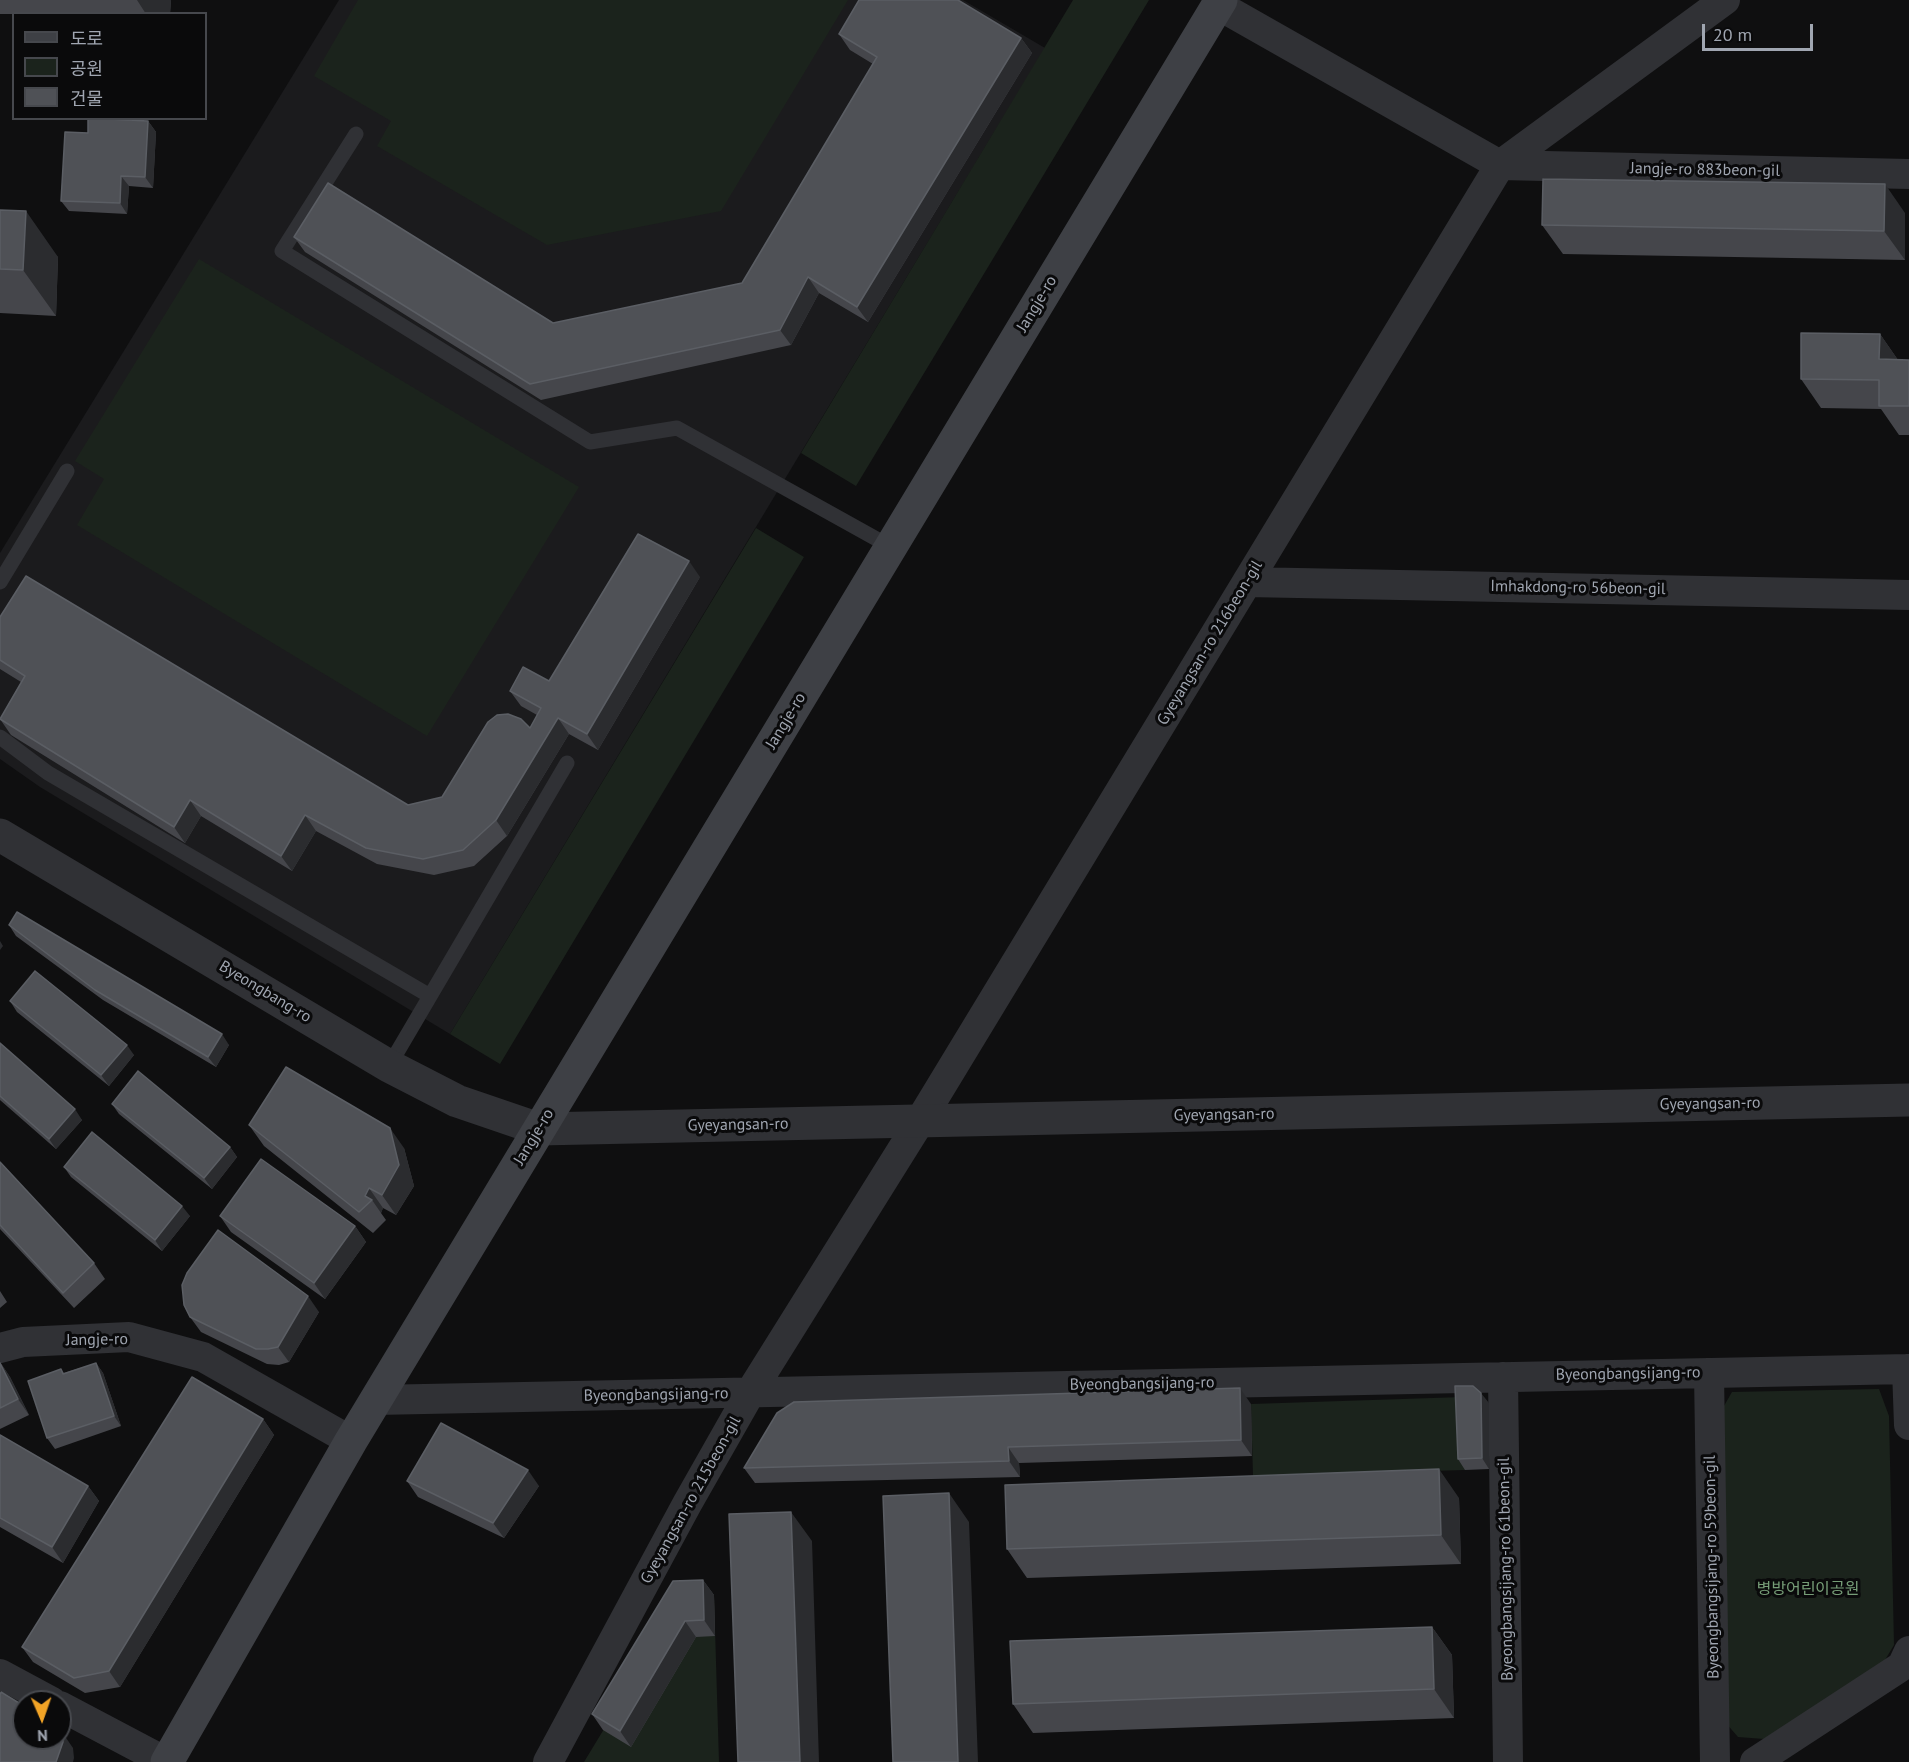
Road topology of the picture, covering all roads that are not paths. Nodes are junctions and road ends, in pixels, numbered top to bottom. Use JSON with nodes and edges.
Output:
{"nodes":[{"id":1,"x":1725,"y":0,"type":"edge"},
{"id":2,"x":1219,"y":2,"type":"edge"},
{"id":3,"x":356,"y":134,"type":"dead end"},
{"id":4,"x":1500,"y":165,"type":"junction"},
{"id":5,"x":1909,"y":174,"type":"edge"},
{"id":6,"x":67,"y":471,"type":"dead end"},
{"id":7,"x":891,"y":547,"type":"junction"},
{"id":8,"x":0,"y":582,"type":"edge"},
{"id":9,"x":1247,"y":582,"type":"junction"},
{"id":10,"x":1909,"y":595,"type":"edge"},
{"id":11,"x":0,"y":737,"type":"edge"},
{"id":12,"x":567,"y":763,"type":"dead end"},
{"id":13,"x":0,"y":835,"type":"edge"},
{"id":14,"x":430,"y":996,"type":"junction"},
{"id":15,"x":389,"y":1066,"type":"junction"},
{"id":16,"x":1909,"y":1100,"type":"edge"},
{"id":17,"x":920,"y":1121,"type":"junction"},
{"id":18,"x":539,"y":1129,"type":"junction"},
{"id":19,"x":0,"y":1348,"type":"edge"},
{"id":20,"x":1908,"y":1369,"type":"edge"},
{"id":21,"x":1709,"y":1373,"type":"junction"},
{"id":22,"x":1503,"y":1377,"type":"junction"},
{"id":23,"x":750,"y":1393,"type":"junction"},
{"id":24,"x":375,"y":1400,"type":"junction"},
{"id":25,"x":1909,"y":1425,"type":"edge"},
{"id":26,"x":351,"y":1441,"type":"junction"},
{"id":27,"x":1909,"y":1651,"type":"edge"},
{"id":28,"x":0,"y":1674,"type":"edge"},
{"id":29,"x":30,"y":1690,"type":"edge"},
{"id":30,"x":72,"y":1712,"type":"edge"},
{"id":31,"x":166,"y":1762,"type":"edge"},
{"id":32,"x":548,"y":1762,"type":"edge"},
{"id":33,"x":1509,"y":1762,"type":"edge"},
{"id":34,"x":1715,"y":1762,"type":"edge"},
{"id":35,"x":1755,"y":1762,"type":"edge"}],
"edges":[{"from":1,"to":4,"type":"street"},
{"from":2,"to":4,"type":"street","name":"Jangje-ro 883beon-gil"},
{"from":2,"to":7,"type":"main road","name":"Jangje-ro"},
{"from":3,"to":7,"type":"lane"},
{"from":4,"to":5,"type":"street","name":"Jangje-ro 883beon-gil"},
{"from":4,"to":9,"type":"street","name":"Gyeyangsan-ro 216beon-gil"},
{"from":6,"to":8,"type":"lane"},
{"from":7,"to":18,"type":"main road","name":"Jangje-ro"},
{"from":9,"to":10,"type":"street","name":"Imhakdong-ro 56beon-gil"},
{"from":9,"to":17,"type":"street","name":"Gyeyangsan-ro 216beon-gil"},
{"from":11,"to":14,"type":"lane"},
{"from":12,"to":14,"type":"lane"},
{"from":13,"to":15,"type":"street","name":"Byeongbang-ro"},
{"from":14,"to":15,"type":"lane"},
{"from":15,"to":18,"type":"street","name":"Byeongbang-ro"},
{"from":16,"to":17,"type":"street","name":"Gyeyangsan-ro"},
{"from":17,"to":18,"type":"street","name":"Gyeyangsan-ro"},
{"from":17,"to":23,"type":"street","name":"Gyeyangsan-ro 215beon-gil"},
{"from":18,"to":24,"type":"main road","name":"Jangje-ro"},
{"from":19,"to":26,"type":"street","name":"Jangje-ro"},
{"from":20,"to":21,"type":"street","name":"Byeongbangsijang-ro"},
{"from":20,"to":25,"type":"street"},
{"from":21,"to":22,"type":"street","name":"Byeongbangsijang-ro"},
{"from":21,"to":34,"type":"street","name":"Byeongbangsijang-ro 59beon-gil"},
{"from":22,"to":23,"type":"street","name":"Byeongbangsijang-ro"},
{"from":22,"to":33,"type":"street","name":"Byeongbangsijang-ro 61beon-gil"},
{"from":23,"to":24,"type":"street","name":"Byeongbangsijang-ro"},
{"from":23,"to":32,"type":"street","name":"Gyeyangsan-ro 215beon-gil"},
{"from":24,"to":26,"type":"main road","name":"Jangje-ro"},
{"from":26,"to":31,"type":"main road","name":"Jangje-ro"},
{"from":27,"to":35,"type":"street"},
{"from":28,"to":29,"type":"street"},
{"from":30,"to":31,"type":"street"}]}
